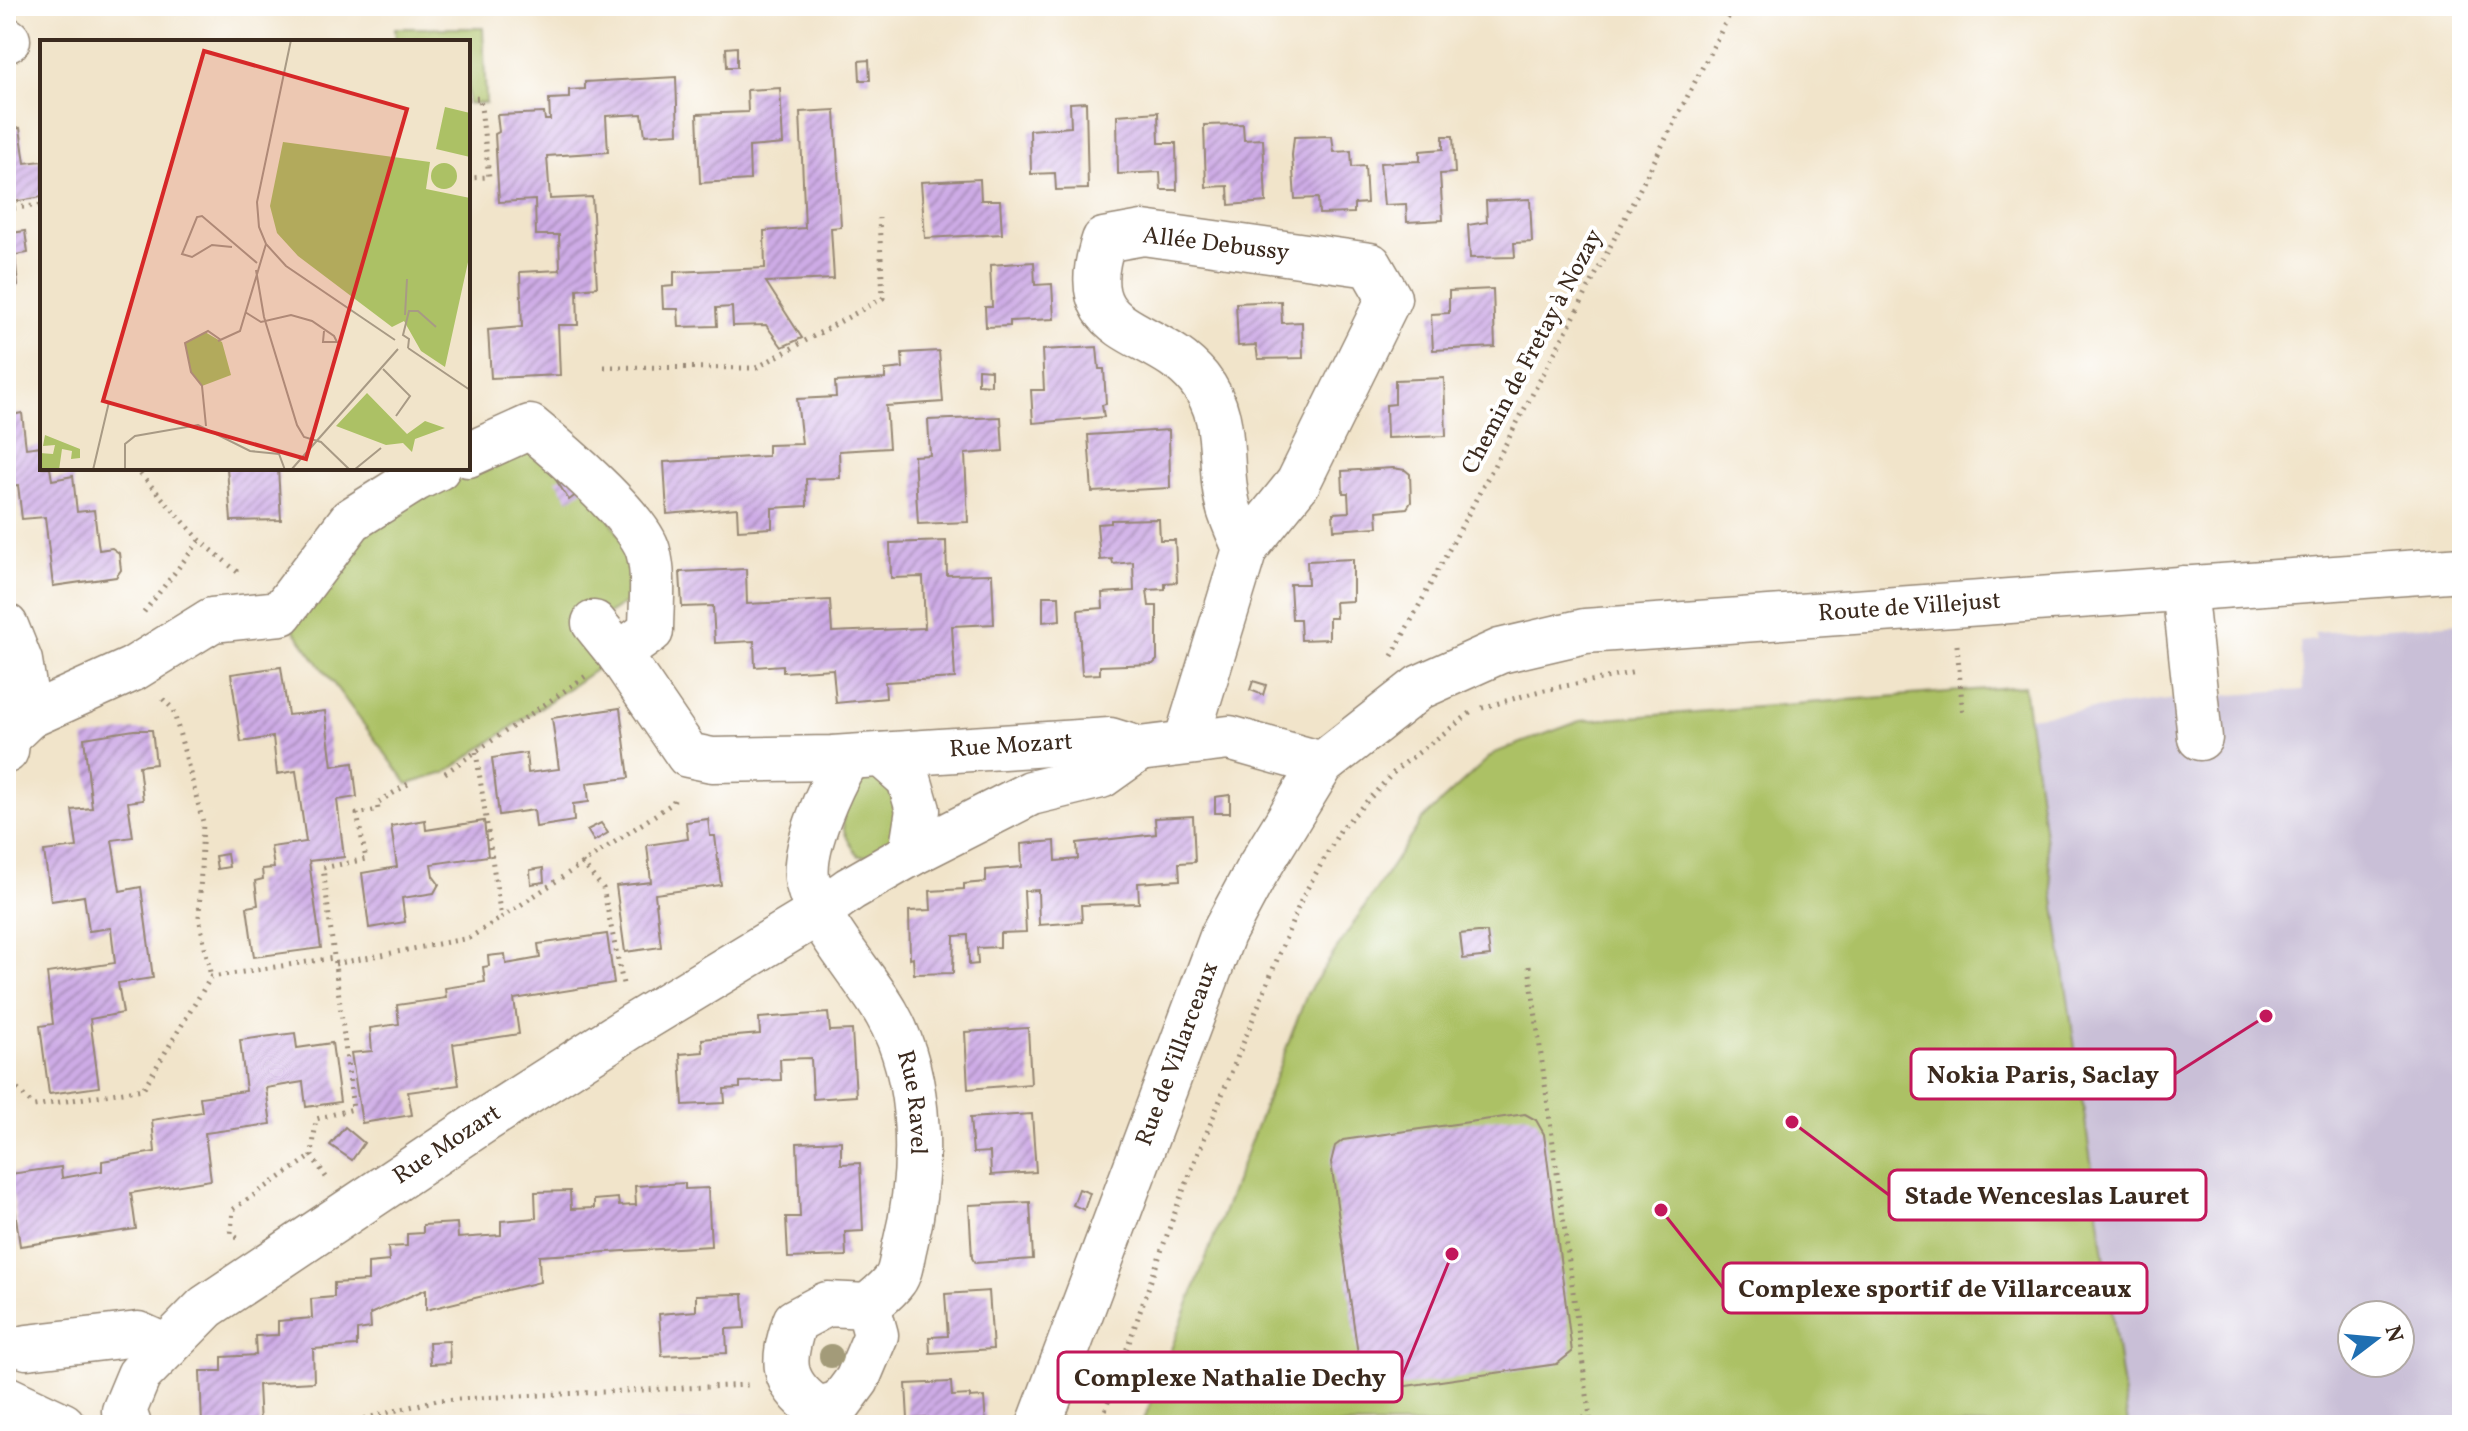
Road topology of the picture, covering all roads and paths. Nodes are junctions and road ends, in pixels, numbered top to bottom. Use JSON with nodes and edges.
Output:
{"nodes":[{"id":1,"x":1734,"y":6,"type":"edge"},
{"id":2,"x":470,"y":99,"type":"edge"},
{"id":3,"x":470,"y":178,"type":"edge"},
{"id":4,"x":40,"y":205,"type":"edge"},
{"id":5,"x":6,"y":209,"type":"edge"},
{"id":6,"x":879,"y":218,"type":"dead end"},
{"id":7,"x":604,"y":367,"type":"dead end"},
{"id":8,"x":470,"y":454,"type":"edge"},
{"id":9,"x":137,"y":470,"type":"edge"},
{"id":10,"x":434,"y":470,"type":"edge"},
{"id":11,"x":200,"y":540,"type":"junction"},
{"id":12,"x":1245,"y":549,"type":"junction"},
{"id":13,"x":2462,"y":569,"type":"edge"},
{"id":14,"x":2184,"y":588,"type":"junction"},
{"id":15,"x":281,"y":613,"type":"junction"},
{"id":16,"x":6,"y":626,"type":"edge"},
{"id":17,"x":606,"y":638,"type":"junction"},
{"id":18,"x":1972,"y":643,"type":"dead end"},
{"id":19,"x":1957,"y":644,"type":"junction"},
{"id":20,"x":1941,"y":646,"type":"dead end"},
{"id":21,"x":146,"y":661,"type":"junction"},
{"id":22,"x":1641,"y":671,"type":"dead end"},
{"id":23,"x":1963,"y":716,"type":"dead end"},
{"id":24,"x":1378,"y":719,"type":"junction"},
{"id":25,"x":18,"y":733,"type":"edge"},
{"id":26,"x":2200,"y":738,"type":"dead end"},
{"id":27,"x":1186,"y":742,"type":"junction"},
{"id":28,"x":1139,"y":749,"type":"junction"},
{"id":29,"x":476,"y":752,"type":"junction"},
{"id":30,"x":688,"y":755,"type":"junction"},
{"id":31,"x":1322,"y":764,"type":"junction"},
{"id":32,"x":853,"y":767,"type":"junction"},
{"id":33,"x":445,"y":773,"type":"dead end"},
{"id":34,"x":408,"y":784,"type":"dead end"},
{"id":35,"x":582,"y":863,"type":"junction"},
{"id":36,"x":895,"y":863,"type":"junction"},
{"id":37,"x":819,"y":909,"type":"junction"},
{"id":38,"x":501,"y":918,"type":"junction"},
{"id":39,"x":334,"y":961,"type":"junction"},
{"id":40,"x":1529,"y":966,"type":"dead end"},
{"id":41,"x":211,"y":977,"type":"junction"},
{"id":42,"x":632,"y":1026,"type":"junction"},
{"id":43,"x":6,"y":1078,"type":"edge"},
{"id":44,"x":312,"y":1156,"type":"junction"},
{"id":45,"x":347,"y":1212,"type":"junction"},
{"id":46,"x":269,"y":1263,"type":"junction"},
{"id":47,"x":868,"y":1306,"type":"junction"},
{"id":48,"x":27,"y":1347,"type":"dead end"},
{"id":49,"x":167,"y":1347,"type":"junction"},
{"id":50,"x":786,"y":1371,"type":"junction"},
{"id":51,"x":6,"y":1398,"type":"edge"},
{"id":52,"x":1590,"y":1417,"type":"junction"},
{"id":53,"x":63,"y":1425,"type":"edge"},
{"id":54,"x":129,"y":1425,"type":"edge"},
{"id":55,"x":350,"y":1425,"type":"edge"},
{"id":56,"x":1039,"y":1425,"type":"edge"},
{"id":57,"x":1100,"y":1425,"type":"edge"},
{"id":58,"x":1543,"y":1425,"type":"edge"},
{"id":59,"x":1591,"y":1425,"type":"edge"}],
"edges":[{"from":1,"to":24,"type":"path","name":"Chemin de Fretay à Nozay"},
{"from":2,"to":3,"type":"path"},
{"from":4,"to":5,"type":"path"},
{"from":6,"to":7,"type":"path"},
{"from":8,"to":17,"type":"street"},
{"from":9,"to":11,"type":"path"},
{"from":10,"to":15,"type":"street"},
{"from":11,"to":15,"type":"path"},
{"from":11,"to":21,"type":"path"},
{"from":12,"to":12,"type":"street","name":"Allée Debussy"},
{"from":12,"to":27,"type":"street","name":"Allée Debussy"},
{"from":13,"to":14,"type":"street","name":"Route de Villejust"},
{"from":14,"to":24,"type":"street","name":"Route de Villejust"},
{"from":14,"to":26,"type":"street"},
{"from":15,"to":21,"type":"street"},
{"from":16,"to":25,"type":"street"},
{"from":17,"to":29,"type":"path"},
{"from":17,"to":30,"type":"street"},
{"from":18,"to":19,"type":"path"},
{"from":19,"to":20,"type":"path"},
{"from":19,"to":23,"type":"path"},
{"from":21,"to":25,"type":"street"},
{"from":21,"to":41,"type":"path"},
{"from":22,"to":57,"type":"path"},
{"from":24,"to":31,"type":"street","name":"Rue de Villarceaux"},
{"from":27,"to":28,"type":"street","name":"Rue Mozart"},
{"from":27,"to":31,"type":"street","name":"Rue Mozart"},
{"from":28,"to":32,"type":"street","name":"Rue Mozart"},
{"from":28,"to":36,"type":"street","name":"Rue Mozart"},
{"from":29,"to":33,"type":"path"},
{"from":29,"to":38,"type":"path"},
{"from":30,"to":32,"type":"street","name":"Rue Mozart"},
{"from":30,"to":35,"type":"path"},
{"from":31,"to":56,"type":"street","name":"Rue de Villarceaux"},
{"from":32,"to":36,"type":"street"},
{"from":32,"to":36,"type":"street"},
{"from":32,"to":37,"type":"street"},
{"from":34,"to":39,"type":"path"},
{"from":35,"to":38,"type":"path"},
{"from":35,"to":42,"type":"path"},
{"from":36,"to":37,"type":"street","name":"Rue Mozart"},
{"from":37,"to":42,"type":"street","name":"Rue Mozart"},
{"from":37,"to":47,"type":"street","name":"Rue Ravel"},
{"from":38,"to":39,"type":"path"},
{"from":39,"to":41,"type":"path"},
{"from":39,"to":44,"type":"path"},
{"from":40,"to":52,"type":"path"},
{"from":41,"to":43,"type":"path"},
{"from":42,"to":45,"type":"street","name":"Rue Mozart"},
{"from":44,"to":45,"type":"path"},
{"from":44,"to":46,"type":"path"},
{"from":45,"to":46,"type":"street","name":"Rue Mozart"},
{"from":46,"to":49,"type":"street","name":"Rue Mozart"},
{"from":47,"to":50,"type":"street"},
{"from":47,"to":50,"type":"street"},
{"from":48,"to":49,"type":"street"},
{"from":49,"to":54,"type":"street","name":"Rue Mozart"},
{"from":50,"to":55,"type":"path"},
{"from":51,"to":53,"type":"street"},
{"from":52,"to":58,"type":"path"},
{"from":52,"to":59,"type":"path"}]}
